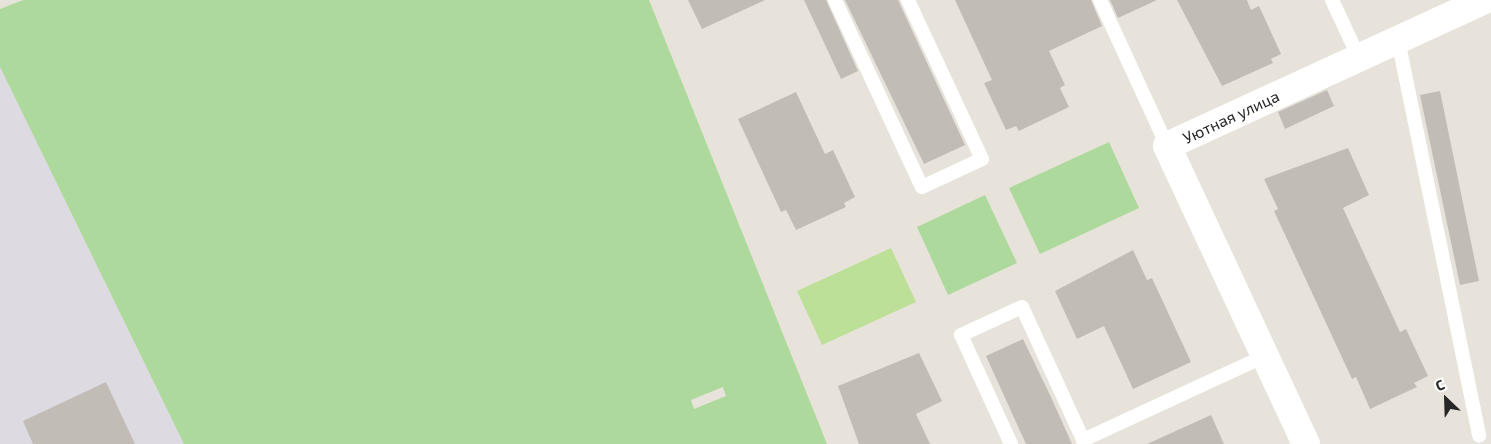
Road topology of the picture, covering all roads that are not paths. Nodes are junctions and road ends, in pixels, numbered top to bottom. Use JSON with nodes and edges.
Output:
{"nodes":[{"id":1,"x":835,"y":0,"type":"edge"},
{"id":2,"x":908,"y":0,"type":"edge"},
{"id":3,"x":1100,"y":0,"type":"edge"},
{"id":4,"x":1332,"y":0,"type":"edge"},
{"id":5,"x":1484,"y":0,"type":"edge"},
{"id":6,"x":1398,"y":40,"type":"junction"},
{"id":7,"x":1359,"y":58,"type":"junction"},
{"id":8,"x":1167,"y":146,"type":"junction"},
{"id":9,"x":1265,"y":356,"type":"junction"},
{"id":10,"x":1479,"y":436,"type":"dead end"},
{"id":11,"x":1084,"y":442,"type":"edge"},
{"id":12,"x":1011,"y":444,"type":"edge"},
{"id":13,"x":1306,"y":444,"type":"edge"}],
"edges":[{"from":1,"to":2,"type":"lane"},
{"from":3,"to":8,"type":"lane"},
{"from":4,"to":7,"type":"lane"},
{"from":5,"to":6,"type":"street","name":"Уютная улица"},
{"from":6,"to":7,"type":"street","name":"Уютная улица"},
{"from":6,"to":10,"type":"lane"},
{"from":7,"to":8,"type":"street","name":"Уютная улица"},
{"from":8,"to":9,"type":"street","name":"Уютная улица"},
{"from":9,"to":11,"type":"lane"},
{"from":9,"to":13,"type":"street","name":"Уютная улица"},
{"from":11,"to":12,"type":"lane"}]}
